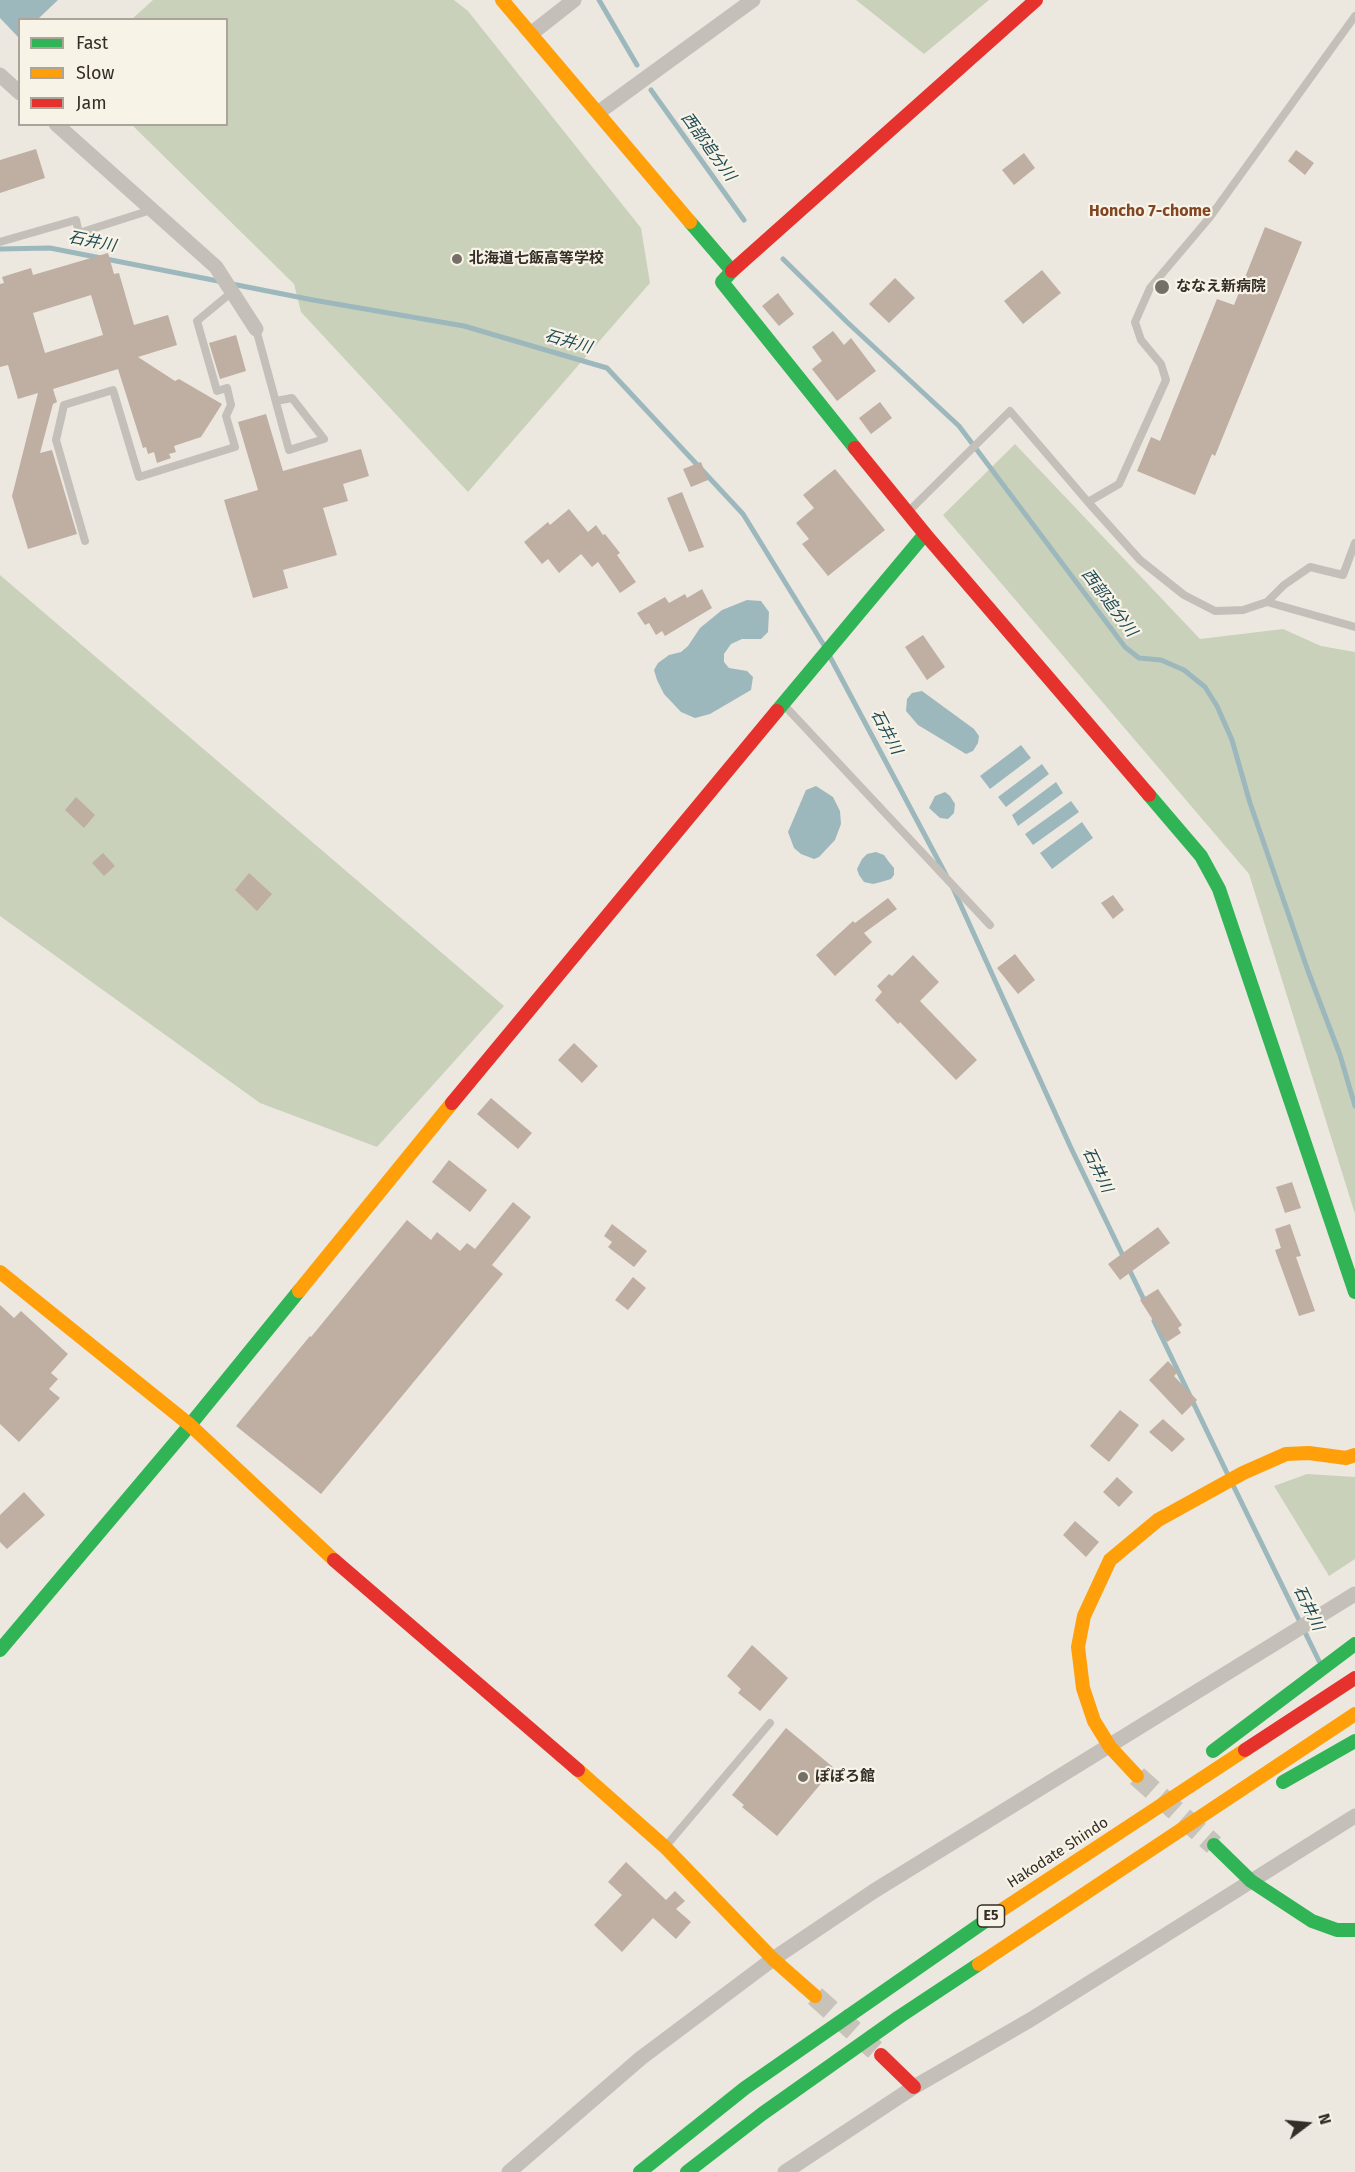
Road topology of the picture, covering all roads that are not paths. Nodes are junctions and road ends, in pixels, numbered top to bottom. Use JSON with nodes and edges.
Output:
{"nodes":[{"id":1,"x":502,"y":0,"type":"edge"},
{"id":2,"x":574,"y":0,"type":"edge"},
{"id":3,"x":753,"y":0,"type":"edge"},
{"id":4,"x":1036,"y":0,"type":"edge"},
{"id":5,"x":1355,"y":16,"type":"edge"},
{"id":6,"x":532,"y":33,"type":"junction"},
{"id":7,"x":0,"y":75,"type":"edge"},
{"id":8,"x":18,"y":91,"type":"edge"},
{"id":9,"x":599,"y":112,"type":"junction"},
{"id":10,"x":58,"y":126,"type":"edge"},
{"id":11,"x":153,"y":210,"type":"junction"},
{"id":12,"x":0,"y":242,"type":"edge"},
{"id":13,"x":732,"y":271,"type":"junction"},
{"id":14,"x":232,"y":292,"type":"junction"},
{"id":15,"x":256,"y":329,"type":"joint"},
{"id":16,"x":276,"y":401,"type":"junction"},
{"id":17,"x":1088,"y":502,"type":"junction"},
{"id":18,"x":907,"y":513,"type":"junction"},
{"id":19,"x":925,"y":534,"type":"junction"},
{"id":20,"x":85,"y":541,"type":"dead end"},
{"id":21,"x":1355,"y":543,"type":"edge"},
{"id":22,"x":1267,"y":602,"type":"junction"},
{"id":23,"x":1355,"y":627,"type":"edge"},
{"id":24,"x":783,"y":704,"type":"junction"},
{"id":25,"x":990,"y":925,"type":"dead end"},
{"id":26,"x":0,"y":1272,"type":"edge"},
{"id":27,"x":1355,"y":1292,"type":"edge"},
{"id":28,"x":190,"y":1425,"type":"junction"},
{"id":29,"x":1355,"y":1455,"type":"edge"},
{"id":30,"x":1355,"y":1594,"type":"edge"},
{"id":31,"x":1355,"y":1644,"type":"edge"},
{"id":32,"x":0,"y":1650,"type":"edge"},
{"id":33,"x":1355,"y":1677,"type":"edge"},
{"id":34,"x":1355,"y":1714,"type":"edge"},
{"id":35,"x":770,"y":1723,"type":"dead end"},
{"id":36,"x":1355,"y":1741,"type":"edge"},
{"id":37,"x":1110,"y":1747,"type":"junction"},
{"id":38,"x":1206,"y":1757,"type":"dead end"},
{"id":39,"x":1137,"y":1776,"type":"tunnel mouth"},
{"id":40,"x":1177,"y":1778,"type":"dead end"},
{"id":41,"x":1272,"y":1788,"type":"dead end"},
{"id":42,"x":1252,"y":1799,"type":"dead end"},
{"id":43,"x":1355,"y":1816,"type":"edge"},
{"id":44,"x":1214,"y":1845,"type":"tunnel mouth"},
{"id":45,"x":665,"y":1847,"type":"junction"},
{"id":46,"x":1110,"y":1875,"type":"junction"},
{"id":47,"x":1251,"y":1881,"type":"junction"},
{"id":48,"x":986,"y":1920,"type":"junction"},
{"id":49,"x":1355,"y":1930,"type":"edge"},
{"id":50,"x":773,"y":1959,"type":"junction"},
{"id":51,"x":815,"y":1995,"type":"tunnel mouth"},
{"id":52,"x":881,"y":2055,"type":"tunnel mouth"},
{"id":53,"x":914,"y":2087,"type":"junction"},
{"id":54,"x":509,"y":2172,"type":"edge"},
{"id":55,"x":640,"y":2172,"type":"edge"},
{"id":56,"x":687,"y":2172,"type":"edge"},
{"id":57,"x":785,"y":2172,"type":"edge"}],
"edges":[{"from":1,"to":6,"type":"main road"},
{"from":2,"to":6,"type":"street"},
{"from":3,"to":9,"type":"street"},
{"from":4,"to":13,"type":"main road"},
{"from":5,"to":17,"type":"lane"},
{"from":6,"to":9,"type":"main road"},
{"from":7,"to":8,"type":"street"},
{"from":9,"to":13,"type":"main road"},
{"from":10,"to":11,"type":"street"},
{"from":11,"to":12,"type":"lane"},
{"from":11,"to":14,"type":"street"},
{"from":13,"to":18,"type":"main road"},
{"from":14,"to":15,"type":"street"},
{"from":14,"to":20,"type":"lane"},
{"from":15,"to":16,"type":"lane"},
{"from":16,"to":16,"type":"lane"},
{"from":17,"to":18,"type":"lane"},
{"from":17,"to":22,"type":"lane"},
{"from":18,"to":19,"type":"main road"},
{"from":19,"to":24,"type":"main road"},
{"from":19,"to":27,"type":"main road"},
{"from":21,"to":22,"type":"lane"},
{"from":22,"to":23,"type":"lane"},
{"from":24,"to":25,"type":"lane"},
{"from":24,"to":28,"type":"main road"},
{"from":26,"to":28,"type":"main road"},
{"from":28,"to":32,"type":"main road"},
{"from":28,"to":45,"type":"main road"},
{"from":29,"to":37,"type":"main road"},
{"from":30,"to":37,"type":"street"},
{"from":31,"to":38,"type":"main road"},
{"from":33,"to":48,"type":"main road","name":"Hakodate Shindo","number":"E5"},
{"from":34,"to":46,"type":"main road","number":"E5"},
{"from":35,"to":45,"type":"lane"},
{"from":36,"to":41,"type":"main road"},
{"from":37,"to":39,"type":"main road"},
{"from":37,"to":50,"type":"street"},
{"from":40,"to":48,"type":"main road"},
{"from":42,"to":46,"type":"main road"},
{"from":43,"to":47,"type":"street"},
{"from":44,"to":47,"type":"main road"},
{"from":45,"to":50,"type":"main road"},
{"from":46,"to":56,"type":"main road","number":"E5"},
{"from":47,"to":49,"type":"main road"},
{"from":47,"to":53,"type":"street"},
{"from":48,"to":55,"type":"main road","name":"Hakodate Shindo","number":"E5"},
{"from":50,"to":51,"type":"main road"},
{"from":50,"to":54,"type":"street"},
{"from":52,"to":53,"type":"main road"},
{"from":53,"to":57,"type":"street"}]}
